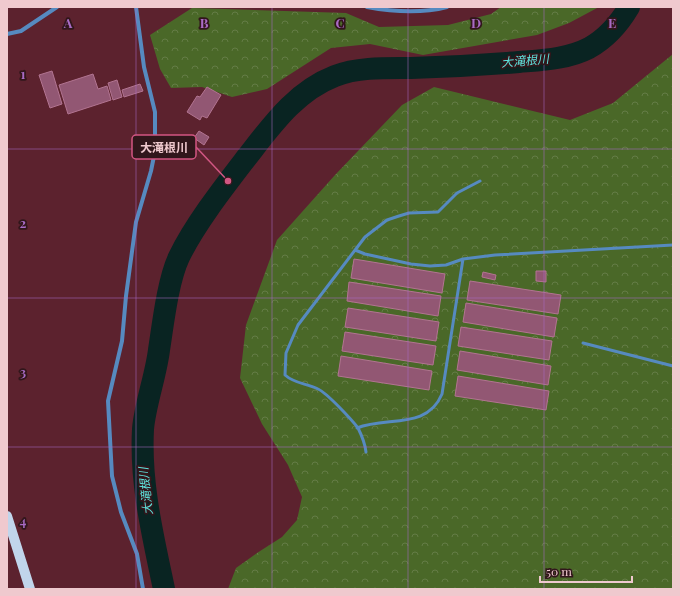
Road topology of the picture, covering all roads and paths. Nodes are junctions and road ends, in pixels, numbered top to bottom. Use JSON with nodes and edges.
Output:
{"nodes":[{"id":1,"x":57,"y":7,"type":"edge"},
{"id":2,"x":136,"y":7,"type":"edge"},
{"id":3,"x":367,"y":7,"type":"edge"},
{"id":4,"x":447,"y":7,"type":"edge"},
{"id":5,"x":7,"y":34,"type":"edge"},
{"id":6,"x":480,"y":181,"type":"dead end"},
{"id":7,"x":673,"y":245,"type":"edge"},
{"id":8,"x":356,"y":250,"type":"junction"},
{"id":9,"x":462,"y":259,"type":"junction"},
{"id":10,"x":583,"y":342,"type":"dead end"},
{"id":11,"x":673,"y":366,"type":"edge"},
{"id":12,"x":357,"y":428,"type":"junction"},
{"id":13,"x":366,"y":452,"type":"dead end"},
{"id":14,"x":7,"y":516,"type":"edge"},
{"id":15,"x":30,"y":589,"type":"edge"},
{"id":16,"x":143,"y":589,"type":"edge"}],
"edges":[{"from":1,"to":5,"type":"street"},
{"from":2,"to":16,"type":"street"},
{"from":3,"to":4,"type":"street"},
{"from":6,"to":8,"type":"lane"},
{"from":7,"to":9,"type":"lane"},
{"from":8,"to":9,"type":"lane"},
{"from":8,"to":12,"type":"lane"},
{"from":9,"to":12,"type":"lane"},
{"from":10,"to":11,"type":"lane"},
{"from":12,"to":13,"type":"lane"},
{"from":14,"to":15,"type":"main road"}]}
